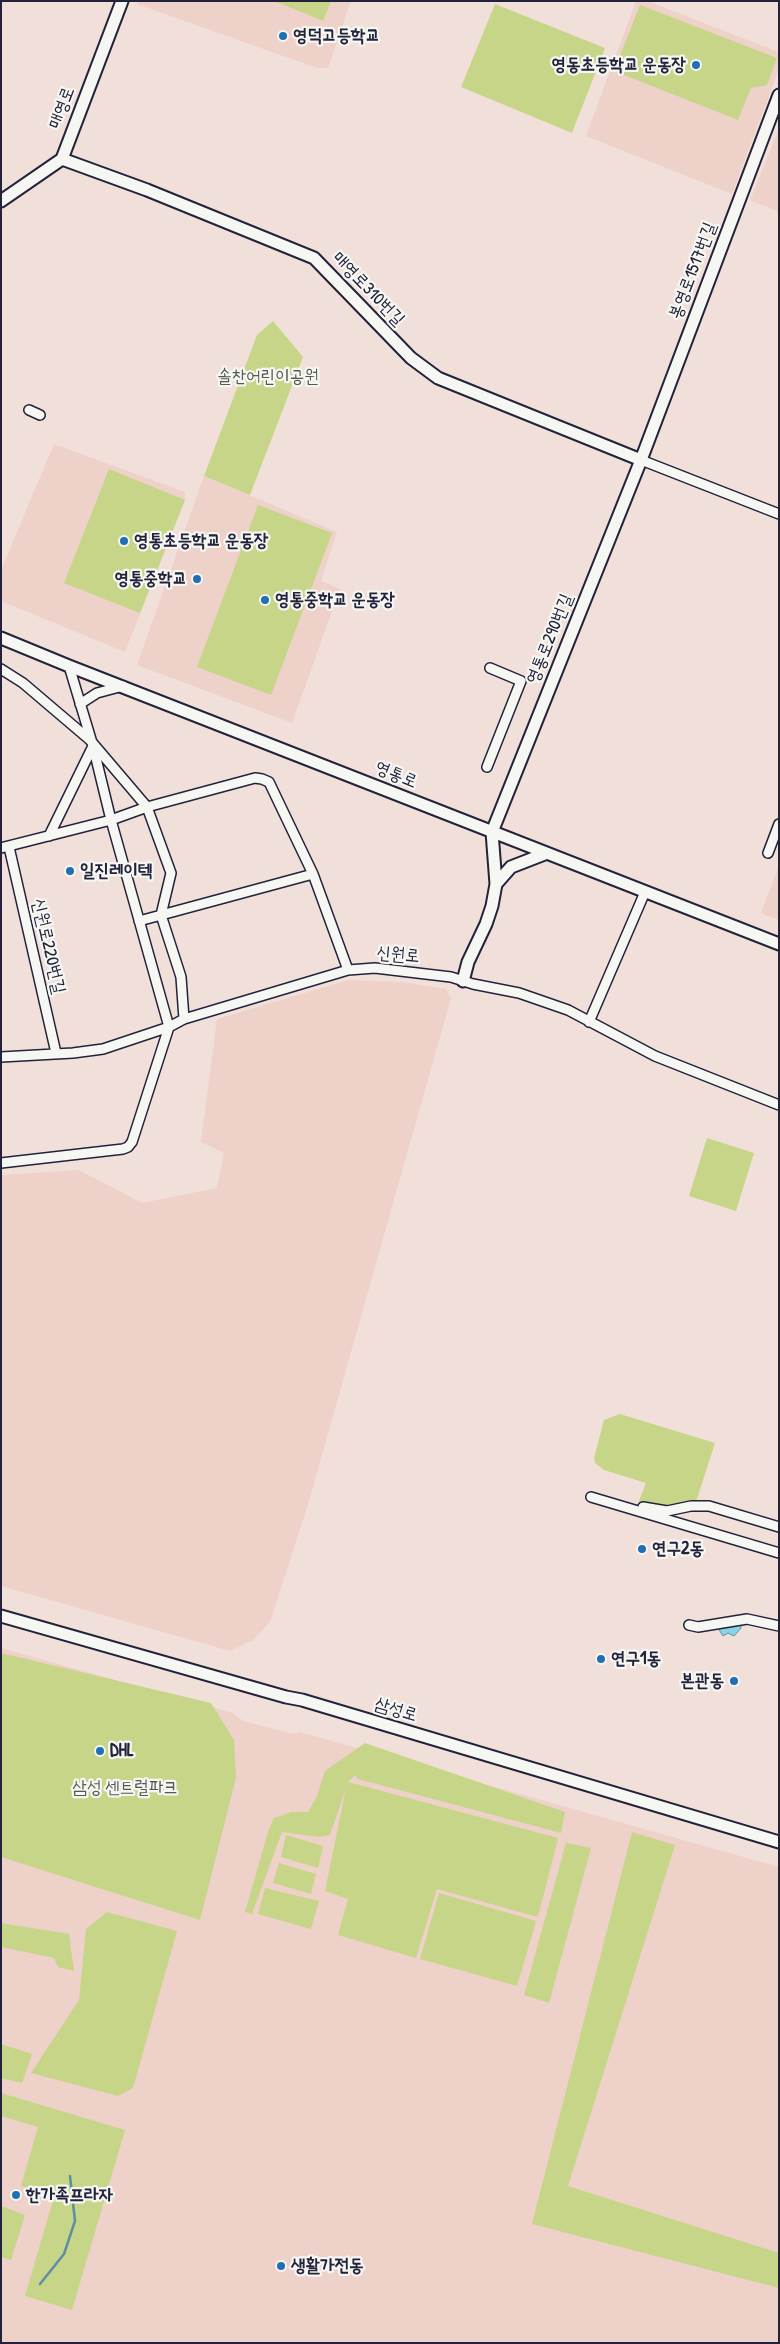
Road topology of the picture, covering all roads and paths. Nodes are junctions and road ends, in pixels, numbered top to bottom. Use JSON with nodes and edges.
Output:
{"nodes":[{"id":1,"x":122,"y":1,"type":"edge"},
{"id":2,"x":779,"y":95,"type":"edge"},
{"id":3,"x":62,"y":159,"type":"junction"},
{"id":4,"x":1,"y":201,"type":"edge"},
{"id":5,"x":29,"y":410,"type":"dead end"},
{"id":6,"x":40,"y":415,"type":"dead end"},
{"id":7,"x":641,"y":460,"type":"junction"},
{"id":8,"x":779,"y":514,"type":"edge"},
{"id":9,"x":1,"y":638,"type":"edge"},
{"id":10,"x":69,"y":666,"type":"junction"},
{"id":11,"x":490,"y":668,"type":"dead end"},
{"id":12,"x":1,"y":669,"type":"edge"},
{"id":13,"x":123,"y":686,"type":"junction"},
{"id":14,"x":80,"y":704,"type":"junction"},
{"id":15,"x":91,"y":743,"type":"junction"},
{"id":16,"x":487,"y":767,"type":"dead end"},
{"id":17,"x":147,"y":807,"type":"junction"},
{"id":18,"x":111,"y":820,"type":"junction"},
{"id":19,"x":779,"y":824,"type":"edge"},
{"id":20,"x":492,"y":832,"type":"junction"},
{"id":21,"x":49,"y":836,"type":"junction"},
{"id":22,"x":5,"y":848,"type":"edge"},
{"id":23,"x":768,"y":852,"type":"dead end"},
{"id":24,"x":547,"y":853,"type":"junction"},
{"id":25,"x":314,"y":874,"type":"junction"},
{"id":26,"x":496,"y":884,"type":"junction"},
{"id":27,"x":645,"y":892,"type":"junction"},
{"id":28,"x":161,"y":915,"type":"junction"},
{"id":29,"x":139,"y":921,"type":"junction"},
{"id":30,"x":779,"y":944,"type":"edge"},
{"id":31,"x":348,"y":970,"type":"junction"},
{"id":32,"x":463,"y":981,"type":"junction"},
{"id":33,"x":184,"y":1019,"type":"junction"},
{"id":34,"x":589,"y":1022,"type":"junction"},
{"id":35,"x":169,"y":1027,"type":"junction"},
{"id":36,"x":56,"y":1053,"type":"junction"},
{"id":37,"x":1,"y":1057,"type":"edge"},
{"id":38,"x":779,"y":1105,"type":"edge"},
{"id":39,"x":1,"y":1163,"type":"edge"},
{"id":40,"x":779,"y":1527,"type":"edge"},
{"id":41,"x":779,"y":1553,"type":"edge"},
{"id":42,"x":1,"y":1616,"type":"edge"},
{"id":43,"x":688,"y":1625,"type":"dead end"},
{"id":44,"x":779,"y":1626,"type":"edge"},
{"id":45,"x":779,"y":1842,"type":"edge"}],
"edges":[{"from":1,"to":3,"type":"street","name":"매영로"},
{"from":2,"to":7,"type":"street","name":"봉영로1517번길"},
{"from":3,"to":4,"type":"street"},
{"from":3,"to":7,"type":"street","name":"매영로310번길"},
{"from":5,"to":6,"type":"street"},
{"from":7,"to":8,"type":"street"},
{"from":7,"to":20,"type":"street","name":"영통로290번길"},
{"from":9,"to":10,"type":"street","name":"영통로"},
{"from":10,"to":13,"type":"street","name":"영통로"},
{"from":10,"to":14,"type":"street"},
{"from":11,"to":16,"type":"street"},
{"from":12,"to":15,"type":"street"},
{"from":13,"to":14,"type":"street"},
{"from":13,"to":20,"type":"street","name":"영통로"},
{"from":14,"to":15,"type":"street"},
{"from":15,"to":17,"type":"street"},
{"from":15,"to":18,"type":"street"},
{"from":15,"to":21,"type":"street"},
{"from":17,"to":18,"type":"street"},
{"from":17,"to":25,"type":"street"},
{"from":17,"to":28,"type":"street"},
{"from":18,"to":21,"type":"street"},
{"from":18,"to":29,"type":"street"},
{"from":19,"to":23,"type":"street"},
{"from":20,"to":24,"type":"street","name":"영통로"},
{"from":20,"to":26,"type":"street"},
{"from":21,"to":22,"type":"street"},
{"from":22,"to":36,"type":"street","name":"신원로220번길"},
{"from":24,"to":26,"type":"street"},
{"from":24,"to":27,"type":"street","name":"영통로"},
{"from":25,"to":28,"type":"street"},
{"from":25,"to":31,"type":"street"},
{"from":26,"to":32,"type":"street"},
{"from":27,"to":30,"type":"street","name":"영통로"},
{"from":27,"to":34,"type":"street"},
{"from":28,"to":29,"type":"street"},
{"from":28,"to":33,"type":"street"},
{"from":29,"to":35,"type":"street"},
{"from":31,"to":32,"type":"street","name":"신원로"},
{"from":31,"to":33,"type":"street","name":"신원로"},
{"from":32,"to":34,"type":"street","name":"신원로"},
{"from":33,"to":35,"type":"street","name":"신원로"},
{"from":34,"to":38,"type":"street","name":"신원로"},
{"from":35,"to":36,"type":"street","name":"신원로"},
{"from":35,"to":39,"type":"street"},
{"from":36,"to":37,"type":"street","name":"신원로"},
{"from":40,"to":41,"type":"street"},
{"from":42,"to":45,"type":"street","name":"삼성로"},
{"from":43,"to":44,"type":"street"}]}
